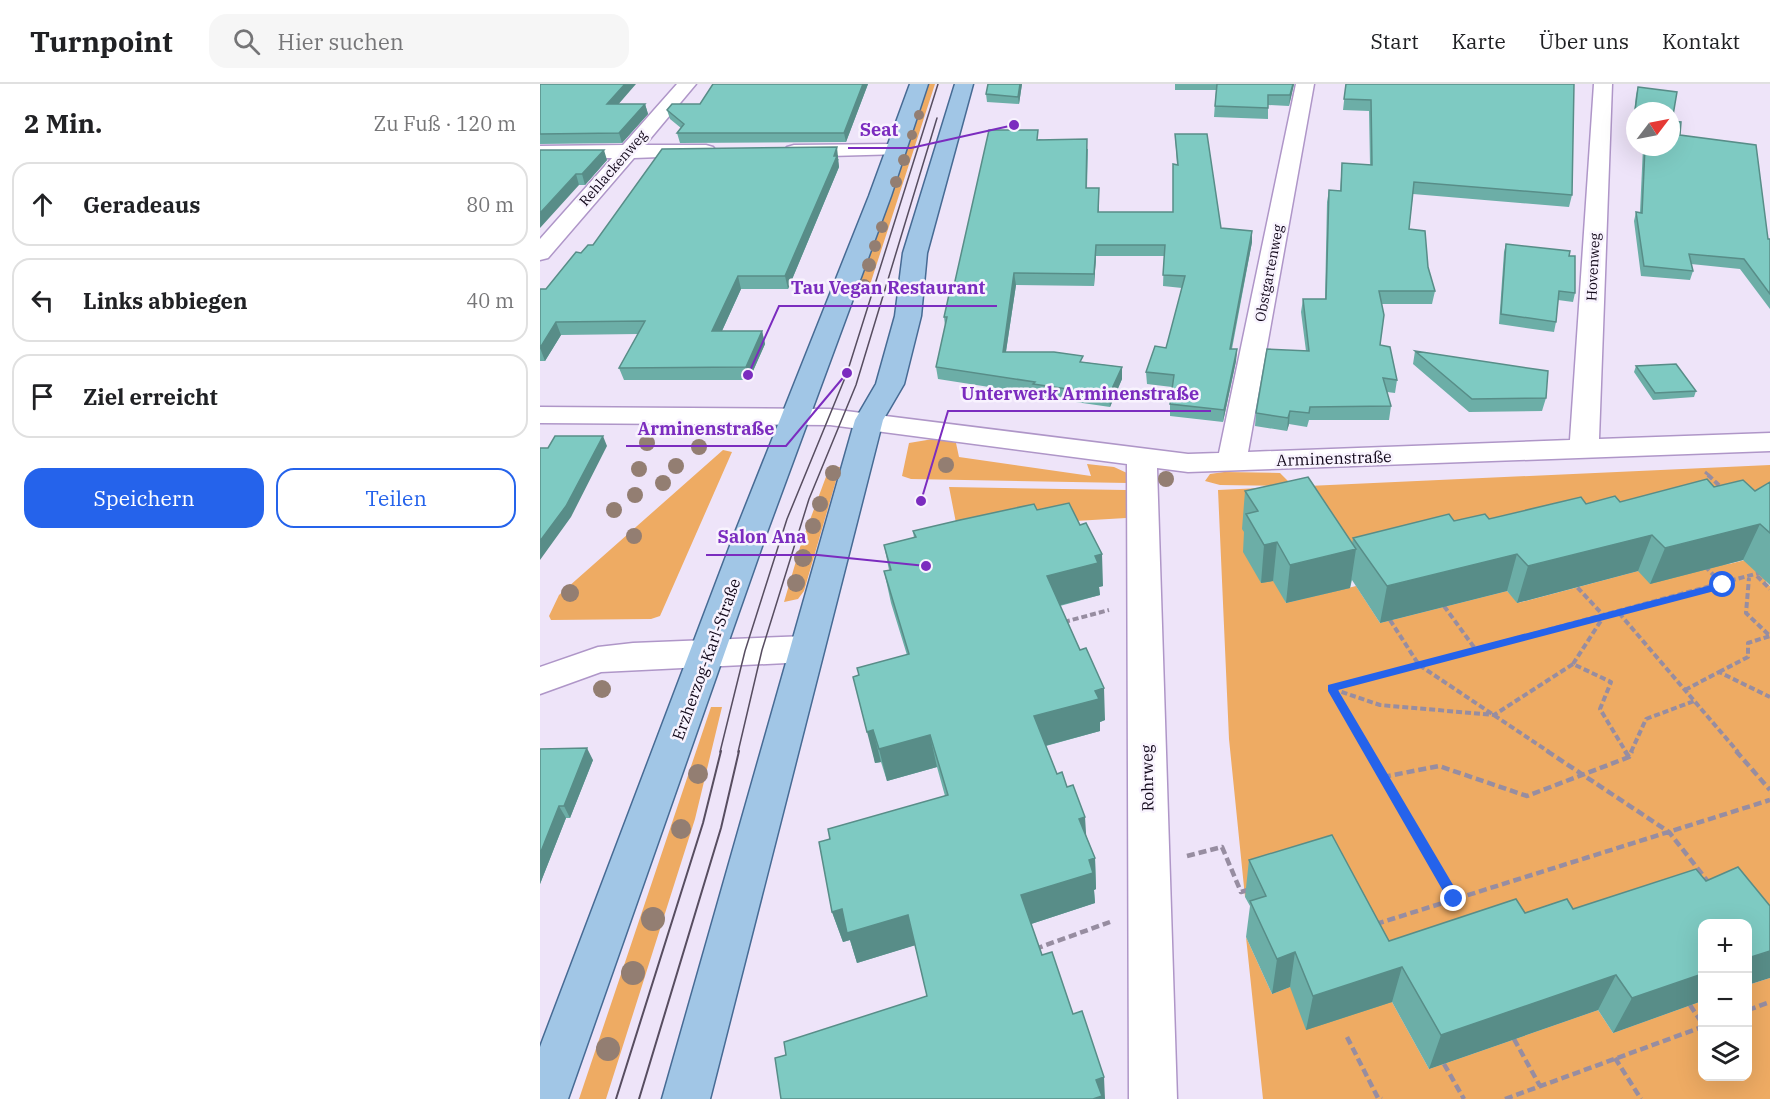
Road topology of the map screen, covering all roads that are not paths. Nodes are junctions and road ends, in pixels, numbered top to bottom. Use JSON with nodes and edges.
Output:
{"nodes":[{"id":1,"x":687,"y":84,"type":"edge"},
{"id":2,"x":919,"y":84,"type":"edge"},
{"id":3,"x":964,"y":84,"type":"edge"},
{"id":4,"x":1305,"y":84,"type":"edge"},
{"id":5,"x":1603,"y":84,"type":"edge"},
{"id":6,"x":896,"y":150,"type":"junction"},
{"id":7,"x":628,"y":151,"type":"junction"},
{"id":8,"x":723,"y":151,"type":"edge"},
{"id":9,"x":771,"y":151,"type":"edge"},
{"id":10,"x":540,"y":152,"type":"edge"},
{"id":11,"x":540,"y":253,"type":"edge"},
{"id":12,"x":540,"y":415,"type":"edge"},
{"id":13,"x":796,"y":416,"type":"junction"},
{"id":14,"x":869,"y":420,"type":"junction"},
{"id":15,"x":1770,"y":442,"type":"edge"},
{"id":16,"x":1584,"y":450,"type":"junction"},
{"id":17,"x":1142,"y":458,"type":"junction"},
{"id":18,"x":1232,"y":461,"type":"junction"},
{"id":19,"x":807,"y":649,"type":"junction"},
{"id":20,"x":709,"y":652,"type":"junction"},
{"id":21,"x":540,"y":681,"type":"edge"},
{"id":22,"x":544,"y":1099,"type":"edge"},
{"id":23,"x":686,"y":1099,"type":"edge"},
{"id":24,"x":1153,"y":1099,"type":"edge"}],
"edges":[{"from":1,"to":7,"type":"street","name":"Rehlackenweg"},
{"from":2,"to":6,"type":"main road","name":"Erzherzog-Karl-Straße"},
{"from":3,"to":14,"type":"main road"},
{"from":4,"to":18,"type":"street","name":"Obstgartenweg"},
{"from":5,"to":16,"type":"street","name":"Hovenweg"},
{"from":6,"to":9,"type":"street"},
{"from":6,"to":13,"type":"main road","name":"Erzherzog-Karl-Straße"},
{"from":7,"to":8,"type":"street"},
{"from":7,"to":10,"type":"street"},
{"from":7,"to":11,"type":"street","name":"Rehlackenweg"},
{"from":12,"to":13,"type":"street","name":"Arminenstraße"},
{"from":13,"to":14,"type":"street","name":"Arminenstraße"},
{"from":13,"to":20,"type":"main road","name":"Erzherzog-Karl-Straße"},
{"from":14,"to":17,"type":"street","name":"Arminenstraße"},
{"from":14,"to":19,"type":"main road"},
{"from":15,"to":16,"type":"street","name":"Arminenstraße"},
{"from":16,"to":18,"type":"street","name":"Arminenstraße"},
{"from":17,"to":18,"type":"street","name":"Arminenstraße"},
{"from":17,"to":24,"type":"street","name":"Rohrweg"},
{"from":19,"to":20,"type":"street"},
{"from":19,"to":23,"type":"main road"},
{"from":20,"to":21,"type":"street"},
{"from":20,"to":22,"type":"main road","name":"Erzherzog-Karl-Straße"}]}
